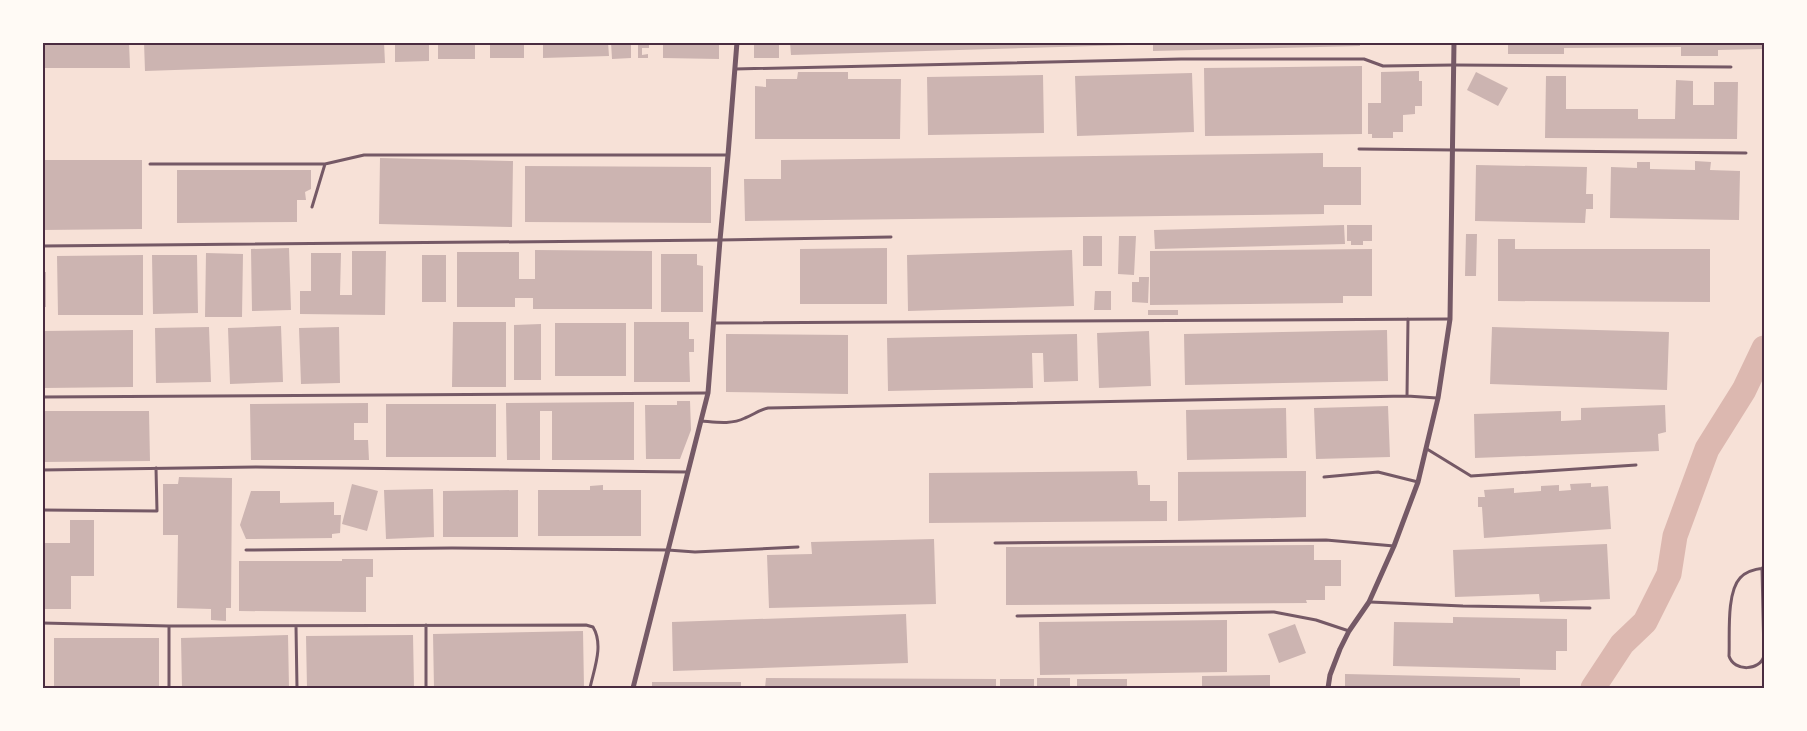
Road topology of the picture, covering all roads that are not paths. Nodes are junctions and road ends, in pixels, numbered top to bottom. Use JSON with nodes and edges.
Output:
{"nodes":[{"id":1,"x":737,"y":42,"type":"edge"},
{"id":2,"x":1454,"y":42,"type":"edge"},
{"id":3,"x":1454,"y":65,"type":"junction"},
{"id":4,"x":1731,"y":67,"type":"dead end"},
{"id":5,"x":735,"y":69,"type":"junction"},
{"id":6,"x":1359,"y":149,"type":"dead end"},
{"id":7,"x":1453,"y":150,"type":"junction"},
{"id":8,"x":1746,"y":154,"type":"dead end"},
{"id":9,"x":728,"y":155,"type":"junction"},
{"id":10,"x":150,"y":164,"type":"dead end"},
{"id":11,"x":325,"y":164,"type":"junction"},
{"id":12,"x":312,"y":207,"type":"dead end"},
{"id":13,"x":891,"y":236,"type":"dead end"},
{"id":14,"x":720,"y":240,"type":"junction"},
{"id":15,"x":42,"y":246,"type":"edge"},
{"id":16,"x":1408,"y":319,"type":"junction"},
{"id":17,"x":1450,"y":319,"type":"junction"},
{"id":18,"x":714,"y":323,"type":"junction"},
{"id":19,"x":708,"y":393,"type":"junction"},
{"id":20,"x":1407,"y":396,"type":"junction"},
{"id":21,"x":42,"y":397,"type":"edge"},
{"id":22,"x":1438,"y":398,"type":"junction"},
{"id":23,"x":701,"y":421,"type":"junction"},
{"id":24,"x":1427,"y":449,"type":"junction"},
{"id":25,"x":1636,"y":465,"type":"dead end"},
{"id":26,"x":156,"y":468,"type":"junction"},
{"id":27,"x":42,"y":470,"type":"edge"},
{"id":28,"x":687,"y":472,"type":"junction"},
{"id":29,"x":1324,"y":477,"type":"dead end"},
{"id":30,"x":1418,"y":482,"type":"junction"},
{"id":31,"x":42,"y":510,"type":"edge"},
{"id":32,"x":995,"y":543,"type":"dead end"},
{"id":33,"x":1394,"y":546,"type":"junction"},
{"id":34,"x":798,"y":547,"type":"dead end"},
{"id":35,"x":246,"y":550,"type":"dead end"},
{"id":36,"x":668,"y":550,"type":"junction"},
{"id":37,"x":1763,"y":568,"type":"edge"},
{"id":38,"x":1369,"y":602,"type":"junction"},
{"id":39,"x":1590,"y":608,"type":"dead end"},
{"id":40,"x":1017,"y":616,"type":"dead end"},
{"id":41,"x":42,"y":623,"type":"edge"},
{"id":42,"x":426,"y":625,"type":"junction"},
{"id":43,"x":169,"y":626,"type":"junction"},
{"id":44,"x":296,"y":626,"type":"junction"},
{"id":45,"x":1349,"y":631,"type":"junction"},
{"id":46,"x":169,"y":688,"type":"edge"},
{"id":47,"x":297,"y":688,"type":"edge"},
{"id":48,"x":426,"y":688,"type":"edge"},
{"id":49,"x":590,"y":688,"type":"edge"},
{"id":50,"x":633,"y":688,"type":"edge"},
{"id":51,"x":1328,"y":688,"type":"edge"}],
"edges":[{"from":1,"to":5,"type":"street"},
{"from":2,"to":3,"type":"street"},
{"from":3,"to":4,"type":"lane"},
{"from":3,"to":5,"type":"lane"},
{"from":3,"to":7,"type":"street"},
{"from":5,"to":9,"type":"street"},
{"from":6,"to":7,"type":"lane"},
{"from":7,"to":8,"type":"lane"},
{"from":7,"to":17,"type":"street"},
{"from":9,"to":11,"type":"lane"},
{"from":9,"to":14,"type":"street"},
{"from":10,"to":11,"type":"lane"},
{"from":11,"to":12,"type":"lane"},
{"from":13,"to":14,"type":"lane"},
{"from":14,"to":15,"type":"lane"},
{"from":14,"to":18,"type":"street"},
{"from":16,"to":17,"type":"lane"},
{"from":16,"to":18,"type":"lane"},
{"from":16,"to":20,"type":"lane"},
{"from":17,"to":22,"type":"street"},
{"from":18,"to":19,"type":"street"},
{"from":19,"to":21,"type":"lane"},
{"from":19,"to":23,"type":"street"},
{"from":20,"to":22,"type":"lane"},
{"from":20,"to":23,"type":"lane"},
{"from":22,"to":24,"type":"street"},
{"from":23,"to":28,"type":"street"},
{"from":24,"to":25,"type":"lane"},
{"from":24,"to":30,"type":"street"},
{"from":26,"to":27,"type":"lane"},
{"from":26,"to":28,"type":"lane"},
{"from":26,"to":31,"type":"lane"},
{"from":28,"to":36,"type":"street"},
{"from":29,"to":30,"type":"lane"},
{"from":30,"to":33,"type":"street"},
{"from":32,"to":33,"type":"lane"},
{"from":33,"to":38,"type":"street"},
{"from":34,"to":36,"type":"lane"},
{"from":35,"to":36,"type":"lane"},
{"from":36,"to":50,"type":"street"},
{"from":37,"to":37,"type":"lane"},
{"from":38,"to":39,"type":"lane"},
{"from":38,"to":45,"type":"street"},
{"from":40,"to":45,"type":"lane"},
{"from":41,"to":43,"type":"lane"},
{"from":42,"to":44,"type":"lane"},
{"from":42,"to":48,"type":"lane"},
{"from":42,"to":49,"type":"lane"},
{"from":43,"to":44,"type":"lane"},
{"from":43,"to":46,"type":"lane"},
{"from":44,"to":47,"type":"lane"},
{"from":45,"to":51,"type":"street"}]}
